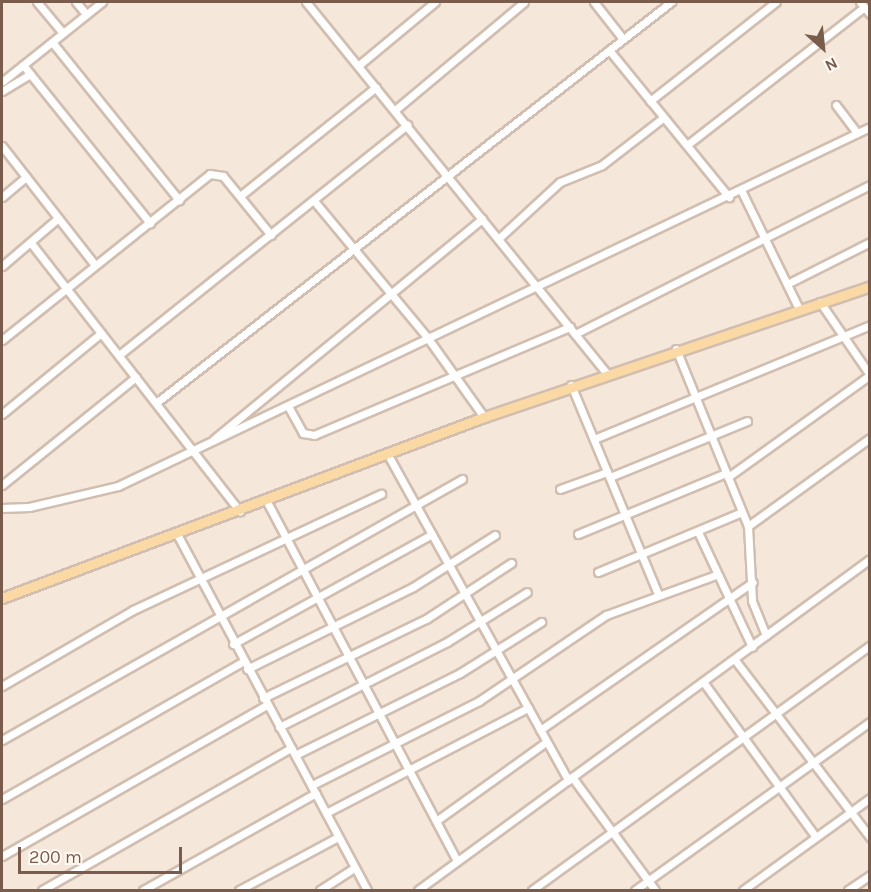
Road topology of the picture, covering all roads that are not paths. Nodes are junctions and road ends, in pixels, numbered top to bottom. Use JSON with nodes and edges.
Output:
{"nodes":[{"id":1,"x":37,"y":2,"type":"edge"},
{"id":2,"x":76,"y":2,"type":"edge"},
{"id":3,"x":102,"y":2,"type":"edge"},
{"id":4,"x":306,"y":2,"type":"edge"},
{"id":5,"x":435,"y":2,"type":"edge"},
{"id":6,"x":524,"y":2,"type":"edge"},
{"id":7,"x":594,"y":2,"type":"edge"},
{"id":8,"x":671,"y":2,"type":"edge"},
{"id":9,"x":776,"y":2,"type":"edge"},
{"id":10,"x":862,"y":4,"type":"edge"},
{"id":11,"x":86,"y":14,"type":"junction"},
{"id":12,"x":870,"y":14,"type":"edge"},
{"id":13,"x":63,"y":33,"type":"junction"},
{"id":14,"x":623,"y":39,"type":"junction"},
{"id":15,"x":52,"y":42,"type":"junction"},
{"id":16,"x":609,"y":50,"type":"junction"},
{"id":17,"x":23,"y":65,"type":"junction"},
{"id":18,"x":359,"y":65,"type":"junction"},
{"id":19,"x":30,"y":74,"type":"junction"},
{"id":20,"x":3,"y":85,"type":"edge"},
{"id":21,"x":376,"y":87,"type":"junction"},
{"id":22,"x":650,"y":101,"type":"junction"},
{"id":23,"x":836,"y":105,"type":"dead end"},
{"id":24,"x":395,"y":110,"type":"junction"},
{"id":25,"x":664,"y":117,"type":"junction"},
{"id":26,"x":407,"y":125,"type":"junction"},
{"id":27,"x":870,"y":127,"type":"edge"},
{"id":28,"x":857,"y":133,"type":"junction"},
{"id":29,"x":687,"y":145,"type":"junction"},
{"id":30,"x":2,"y":146,"type":"edge"},
{"id":31,"x":446,"y":175,"type":"junction"},
{"id":32,"x":26,"y":177,"type":"junction"},
{"id":33,"x":870,"y":184,"type":"edge"},
{"id":34,"x":742,"y":192,"type":"junction"},
{"id":35,"x":240,"y":196,"type":"junction"},
{"id":36,"x":2,"y":197,"type":"edge"},
{"id":37,"x":729,"y":197,"type":"junction"},
{"id":38,"x":179,"y":200,"type":"junction"},
{"id":39,"x":315,"y":202,"type":"junction"},
{"id":40,"x":57,"y":219,"type":"junction"},
{"id":41,"x":482,"y":219,"type":"junction"},
{"id":42,"x":150,"y":223,"type":"junction"},
{"id":43,"x":271,"y":235,"type":"junction"},
{"id":44,"x":764,"y":238,"type":"junction"},
{"id":45,"x":498,"y":239,"type":"junction"},
{"id":46,"x":870,"y":242,"type":"edge"},
{"id":47,"x":31,"y":243,"type":"junction"},
{"id":48,"x":352,"y":246,"type":"junction"},
{"id":49,"x":2,"y":266,"type":"edge"},
{"id":50,"x":95,"y":266,"type":"junction"},
{"id":51,"x":787,"y":284,"type":"junction"},
{"id":52,"x":870,"y":286,"type":"edge"},
{"id":53,"x":66,"y":289,"type":"junction"},
{"id":54,"x":538,"y":289,"type":"junction"},
{"id":55,"x":390,"y":292,"type":"junction"},
{"id":56,"x":820,"y":302,"type":"junction"},
{"id":57,"x":799,"y":309,"type":"junction"},
{"id":58,"x":870,"y":325,"type":"edge"},
{"id":59,"x":570,"y":327,"type":"junction"},
{"id":60,"x":101,"y":333,"type":"junction"},
{"id":61,"x":575,"y":334,"type":"junction"},
{"id":62,"x":843,"y":336,"type":"junction"},
{"id":63,"x":427,"y":337,"type":"junction"},
{"id":64,"x":2,"y":340,"type":"edge"},
{"id":65,"x":676,"y":349,"type":"junction"},
{"id":66,"x":118,"y":356,"type":"junction"},
{"id":67,"x":456,"y":373,"type":"junction"},
{"id":68,"x":606,"y":373,"type":"junction"},
{"id":69,"x":869,"y":375,"type":"edge"},
{"id":70,"x":136,"y":377,"type":"junction"},
{"id":71,"x":571,"y":385,"type":"junction"},
{"id":72,"x":696,"y":397,"type":"junction"},
{"id":73,"x":156,"y":403,"type":"junction"},
{"id":74,"x":288,"y":406,"type":"junction"},
{"id":75,"x":2,"y":414,"type":"edge"},
{"id":76,"x":484,"y":417,"type":"junction"},
{"id":77,"x":747,"y":421,"type":"dead end"},
{"id":78,"x":712,"y":436,"type":"junction"},
{"id":79,"x":870,"y":438,"type":"edge"},
{"id":80,"x":594,"y":439,"type":"junction"},
{"id":81,"x":206,"y":447,"type":"junction"},
{"id":82,"x":194,"y":452,"type":"junction"},
{"id":83,"x":388,"y":455,"type":"junction"},
{"id":84,"x":609,"y":475,"type":"junction"},
{"id":85,"x":727,"y":475,"type":"junction"},
{"id":86,"x":462,"y":479,"type":"dead end"},
{"id":87,"x":2,"y":485,"type":"edge"},
{"id":88,"x":560,"y":489,"type":"dead end"},
{"id":89,"x":381,"y":494,"type":"dead end"},
{"id":90,"x":266,"y":500,"type":"junction"},
{"id":91,"x":417,"y":507,"type":"junction"},
{"id":92,"x":2,"y":508,"type":"edge"},
{"id":93,"x":240,"y":511,"type":"junction"},
{"id":94,"x":742,"y":512,"type":"junction"},
{"id":95,"x":625,"y":514,"type":"junction"},
{"id":96,"x":748,"y":526,"type":"junction"},
{"id":97,"x":698,"y":532,"type":"junction"},
{"id":98,"x":177,"y":534,"type":"junction"},
{"id":99,"x":432,"y":534,"type":"junction"},
{"id":100,"x":578,"y":534,"type":"dead end"},
{"id":101,"x":495,"y":535,"type":"dead end"},
{"id":102,"x":285,"y":539,"type":"junction"},
{"id":103,"x":641,"y":554,"type":"junction"},
{"id":104,"x":870,"y":559,"type":"edge"},
{"id":105,"x":448,"y":563,"type":"junction"},
{"id":106,"x":511,"y":563,"type":"dead end"},
{"id":107,"x":302,"y":568,"type":"junction"},
{"id":108,"x":598,"y":572,"type":"dead end"},
{"id":109,"x":716,"y":575,"type":"junction"},
{"id":110,"x":199,"y":578,"type":"junction"},
{"id":111,"x":753,"y":582,"type":"junction"},
{"id":112,"x":526,"y":592,"type":"dead end"},
{"id":113,"x":465,"y":593,"type":"junction"},
{"id":114,"x":658,"y":594,"type":"junction"},
{"id":115,"x":2,"y":598,"type":"edge"},
{"id":116,"x":318,"y":598,"type":"junction"},
{"id":117,"x":728,"y":604,"type":"junction"},
{"id":118,"x":216,"y":615,"type":"junction"},
{"id":119,"x":541,"y":622,"type":"dead end"},
{"id":120,"x":481,"y":623,"type":"junction"},
{"id":121,"x":332,"y":625,"type":"junction"},
{"id":122,"x":766,"y":635,"type":"junction"},
{"id":123,"x":232,"y":644,"type":"junction"},
{"id":124,"x":870,"y":645,"type":"edge"},
{"id":125,"x":752,"y":647,"type":"junction"},
{"id":126,"x":497,"y":651,"type":"junction"},
{"id":127,"x":348,"y":655,"type":"junction"},
{"id":128,"x":735,"y":660,"type":"junction"},
{"id":129,"x":242,"y":662,"type":"junction"},
{"id":130,"x":247,"y":669,"type":"junction"},
{"id":131,"x":511,"y":678,"type":"junction"},
{"id":132,"x":704,"y":683,"type":"junction"},
{"id":133,"x":364,"y":684,"type":"junction"},
{"id":134,"x":2,"y":686,"type":"edge"},
{"id":135,"x":265,"y":702,"type":"junction"},
{"id":136,"x":528,"y":708,"type":"junction"},
{"id":137,"x":776,"y":713,"type":"junction"},
{"id":138,"x":379,"y":714,"type":"junction"},
{"id":139,"x":870,"y":722,"type":"edge"},
{"id":140,"x":279,"y":727,"type":"junction"},
{"id":141,"x":540,"y":730,"type":"junction"},
{"id":142,"x":744,"y":737,"type":"junction"},
{"id":143,"x":2,"y":740,"type":"edge"},
{"id":144,"x":546,"y":742,"type":"junction"},
{"id":145,"x":395,"y":744,"type":"junction"},
{"id":146,"x":293,"y":752,"type":"junction"},
{"id":147,"x":813,"y":763,"type":"junction"},
{"id":148,"x":410,"y":772,"type":"junction"},
{"id":149,"x":570,"y":779,"type":"junction"},
{"id":150,"x":312,"y":785,"type":"junction"},
{"id":151,"x":780,"y":787,"type":"junction"},
{"id":152,"x":316,"y":793,"type":"junction"},
{"id":153,"x":870,"y":798,"type":"edge"},
{"id":154,"x":2,"y":799,"type":"edge"},
{"id":155,"x":850,"y":812,"type":"junction"},
{"id":156,"x":326,"y":813,"type":"junction"},
{"id":157,"x":436,"y":821,"type":"junction"},
{"id":158,"x":612,"y":832,"type":"junction"},
{"id":159,"x":338,"y":837,"type":"junction"},
{"id":160,"x":816,"y":837,"type":"junction"},
{"id":161,"x":870,"y":837,"type":"edge"},
{"id":162,"x":2,"y":856,"type":"edge"},
{"id":163,"x":457,"y":860,"type":"junction"},
{"id":164,"x":354,"y":868,"type":"junction"},
{"id":165,"x":870,"y":875,"type":"edge"},
{"id":166,"x":648,"y":881,"type":"junction"},
{"id":167,"x":42,"y":891,"type":"edge"},
{"id":168,"x":143,"y":891,"type":"edge"},
{"id":169,"x":239,"y":891,"type":"edge"},
{"id":170,"x":320,"y":891,"type":"edge"},
{"id":171,"x":367,"y":891,"type":"edge"},
{"id":172,"x":418,"y":891,"type":"edge"},
{"id":173,"x":532,"y":891,"type":"edge"},
{"id":174,"x":635,"y":891,"type":"edge"},
{"id":175,"x":655,"y":891,"type":"edge"},
{"id":176,"x":742,"y":891,"type":"edge"},
{"id":177,"x":848,"y":891,"type":"edge"}],
"edges":[{"from":1,"to":13,"type":"street"},
{"from":2,"to":11,"type":"street"},
{"from":3,"to":11,"type":"street"},
{"from":4,"to":18,"type":"street"},
{"from":5,"to":18,"type":"street"},
{"from":6,"to":24,"type":"street"},
{"from":7,"to":14,"type":"street"},
{"from":8,"to":14,"type":"street"},
{"from":9,"to":22,"type":"street"},
{"from":10,"to":12,"type":"street"},
{"from":10,"to":29,"type":"street"},
{"from":11,"to":13,"type":"street"},
{"from":13,"to":15,"type":"street"},
{"from":14,"to":16,"type":"street"},
{"from":15,"to":17,"type":"street"},
{"from":15,"to":38,"type":"street"},
{"from":16,"to":22,"type":"street"},
{"from":16,"to":31,"type":"street"},
{"from":17,"to":19,"type":"street"},
{"from":17,"to":20,"type":"street"},
{"from":18,"to":21,"type":"street"},
{"from":19,"to":20,"type":"street"},
{"from":19,"to":42,"type":"street"},
{"from":21,"to":24,"type":"street"},
{"from":21,"to":35,"type":"street"},
{"from":22,"to":25,"type":"street"},
{"from":23,"to":28,"type":"street"},
{"from":24,"to":26,"type":"street"},
{"from":25,"to":29,"type":"street"},
{"from":25,"to":45,"type":"street"},
{"from":26,"to":31,"type":"street"},
{"from":26,"to":39,"type":"street"},
{"from":27,"to":28,"type":"street"},
{"from":28,"to":34,"type":"street"},
{"from":29,"to":37,"type":"street"},
{"from":30,"to":32,"type":"street"},
{"from":31,"to":41,"type":"street"},
{"from":31,"to":48,"type":"street"},
{"from":32,"to":36,"type":"street"},
{"from":32,"to":40,"type":"street"},
{"from":33,"to":44,"type":"street"},
{"from":34,"to":37,"type":"street"},
{"from":34,"to":44,"type":"street"},
{"from":35,"to":38,"type":"street"},
{"from":35,"to":43,"type":"street"},
{"from":37,"to":54,"type":"street"},
{"from":38,"to":42,"type":"street"},
{"from":39,"to":43,"type":"street"},
{"from":39,"to":48,"type":"street"},
{"from":40,"to":47,"type":"street"},
{"from":40,"to":50,"type":"street"},
{"from":41,"to":45,"type":"street"},
{"from":41,"to":55,"type":"street"},
{"from":42,"to":50,"type":"street"},
{"from":43,"to":66,"type":"street"},
{"from":44,"to":51,"type":"street"},
{"from":44,"to":61,"type":"street"},
{"from":45,"to":54,"type":"street"},
{"from":46,"to":51,"type":"street"},
{"from":47,"to":49,"type":"street"},
{"from":47,"to":53,"type":"street"},
{"from":48,"to":55,"type":"street"},
{"from":48,"to":73,"type":"street"},
{"from":50,"to":53,"type":"street"},
{"from":51,"to":57,"type":"street"},
{"from":52,"to":56,"type":"main road"},
{"from":53,"to":60,"type":"street"},
{"from":53,"to":64,"type":"street"},
{"from":54,"to":59,"type":"street"},
{"from":54,"to":63,"type":"street"},
{"from":55,"to":63,"type":"street"},
{"from":55,"to":81,"type":"street"},
{"from":56,"to":57,"type":"main road"},
{"from":56,"to":62,"type":"street"},
{"from":57,"to":65,"type":"main road"},
{"from":58,"to":62,"type":"street"},
{"from":59,"to":61,"type":"street"},
{"from":59,"to":67,"type":"street"},
{"from":60,"to":66,"type":"street"},
{"from":60,"to":75,"type":"street"},
{"from":61,"to":68,"type":"street"},
{"from":62,"to":69,"type":"street"},
{"from":62,"to":72,"type":"street"},
{"from":63,"to":67,"type":"street"},
{"from":63,"to":74,"type":"street"},
{"from":65,"to":68,"type":"main road"},
{"from":65,"to":72,"type":"street"},
{"from":66,"to":70,"type":"street"},
{"from":67,"to":74,"type":"street"},
{"from":67,"to":76,"type":"street"},
{"from":68,"to":71,"type":"main road"},
{"from":69,"to":85,"type":"street"},
{"from":70,"to":73,"type":"street"},
{"from":70,"to":87,"type":"street"},
{"from":71,"to":76,"type":"main road"},
{"from":71,"to":80,"type":"street"},
{"from":72,"to":78,"type":"street"},
{"from":72,"to":80,"type":"street"},
{"from":73,"to":82,"type":"street"},
{"from":74,"to":81,"type":"street"},
{"from":76,"to":83,"type":"main road"},
{"from":77,"to":78,"type":"street"},
{"from":78,"to":84,"type":"street"},
{"from":78,"to":85,"type":"street"},
{"from":79,"to":96,"type":"street"},
{"from":80,"to":84,"type":"street"},
{"from":81,"to":82,"type":"street"},
{"from":82,"to":92,"type":"street"},
{"from":82,"to":93,"type":"street"},
{"from":83,"to":90,"type":"main road"},
{"from":83,"to":91,"type":"street"},
{"from":84,"to":88,"type":"street"},
{"from":84,"to":95,"type":"street"},
{"from":85,"to":94,"type":"street"},
{"from":85,"to":95,"type":"street"},
{"from":86,"to":91,"type":"street"},
{"from":89,"to":102,"type":"street"},
{"from":90,"to":93,"type":"main road"},
{"from":90,"to":102,"type":"street"},
{"from":91,"to":99,"type":"street"},
{"from":91,"to":107,"type":"street"},
{"from":93,"to":98,"type":"main road"},
{"from":94,"to":96,"type":"street"},
{"from":94,"to":97,"type":"street"},
{"from":95,"to":100,"type":"street"},
{"from":95,"to":103,"type":"street"},
{"from":96,"to":111,"type":"street"},
{"from":97,"to":103,"type":"street"},
{"from":97,"to":109,"type":"street"},
{"from":98,"to":110,"type":"street"},
{"from":98,"to":115,"type":"main road"},
{"from":99,"to":105,"type":"street"},
{"from":99,"to":116,"type":"street"},
{"from":101,"to":105,"type":"street"},
{"from":102,"to":107,"type":"street"},
{"from":102,"to":110,"type":"street"},
{"from":103,"to":108,"type":"street"},
{"from":103,"to":114,"type":"street"},
{"from":104,"to":122,"type":"street"},
{"from":105,"to":113,"type":"street"},
{"from":105,"to":121,"type":"street"},
{"from":106,"to":113,"type":"street"},
{"from":107,"to":116,"type":"street"},
{"from":107,"to":118,"type":"street"},
{"from":109,"to":114,"type":"street"},
{"from":109,"to":117,"type":"street"},
{"from":110,"to":118,"type":"street"},
{"from":110,"to":134,"type":"street"},
{"from":111,"to":117,"type":"street"},
{"from":111,"to":122,"type":"street"},
{"from":112,"to":120,"type":"street"},
{"from":113,"to":120,"type":"street"},
{"from":113,"to":127,"type":"street"},
{"from":114,"to":131,"type":"street"},
{"from":116,"to":121,"type":"street"},
{"from":116,"to":123,"type":"street"},
{"from":117,"to":125,"type":"street"},
{"from":117,"to":141,"type":"street"},
{"from":118,"to":123,"type":"street"},
{"from":118,"to":143,"type":"street"},
{"from":119,"to":126,"type":"street"},
{"from":120,"to":126,"type":"street"},
{"from":120,"to":133,"type":"street"},
{"from":121,"to":127,"type":"street"},
{"from":121,"to":130,"type":"street"},
{"from":122,"to":125,"type":"street"},
{"from":123,"to":129,"type":"street"},
{"from":124,"to":137,"type":"street"},
{"from":125,"to":128,"type":"street"},
{"from":126,"to":131,"type":"street"},
{"from":126,"to":138,"type":"street"},
{"from":127,"to":133,"type":"street"},
{"from":127,"to":135,"type":"street"},
{"from":128,"to":132,"type":"street"},
{"from":128,"to":137,"type":"street"},
{"from":129,"to":130,"type":"street"},
{"from":129,"to":154,"type":"street"},
{"from":130,"to":135,"type":"street"},
{"from":131,"to":136,"type":"street"},
{"from":131,"to":145,"type":"street"},
{"from":132,"to":142,"type":"street"},
{"from":132,"to":149,"type":"street"},
{"from":133,"to":138,"type":"street"},
{"from":133,"to":140,"type":"street"},
{"from":135,"to":140,"type":"street"},
{"from":135,"to":162,"type":"street"},
{"from":136,"to":141,"type":"street"},
{"from":136,"to":148,"type":"street"},
{"from":137,"to":142,"type":"street"},
{"from":137,"to":147,"type":"street"},
{"from":138,"to":145,"type":"street"},
{"from":138,"to":146,"type":"street"},
{"from":139,"to":147,"type":"street"},
{"from":140,"to":146,"type":"street"},
{"from":141,"to":144,"type":"street"},
{"from":142,"to":151,"type":"street"},
{"from":142,"to":158,"type":"street"},
{"from":144,"to":149,"type":"street"},
{"from":144,"to":157,"type":"street"},
{"from":145,"to":148,"type":"street"},
{"from":145,"to":150,"type":"street"},
{"from":146,"to":150,"type":"street"},
{"from":146,"to":167,"type":"street"},
{"from":147,"to":151,"type":"street"},
{"from":147,"to":155,"type":"street"},
{"from":148,"to":156,"type":"street"},
{"from":148,"to":157,"type":"street"},
{"from":149,"to":158,"type":"street"},
{"from":149,"to":163,"type":"street"},
{"from":150,"to":152,"type":"street"},
{"from":151,"to":160,"type":"street"},
{"from":151,"to":166,"type":"street"},
{"from":152,"to":156,"type":"street"},
{"from":152,"to":168,"type":"street"},
{"from":153,"to":155,"type":"street"},
{"from":155,"to":160,"type":"street"},
{"from":155,"to":161,"type":"street"},
{"from":156,"to":159,"type":"street"},
{"from":157,"to":163,"type":"street"},
{"from":158,"to":166,"type":"street"},
{"from":158,"to":173,"type":"street"},
{"from":159,"to":164,"type":"street"},
{"from":159,"to":169,"type":"street"},
{"from":160,"to":176,"type":"street"},
{"from":163,"to":172,"type":"street"},
{"from":164,"to":170,"type":"street"},
{"from":164,"to":171,"type":"street"},
{"from":165,"to":177,"type":"street"},
{"from":166,"to":174,"type":"street"},
{"from":166,"to":175,"type":"street"}]}
